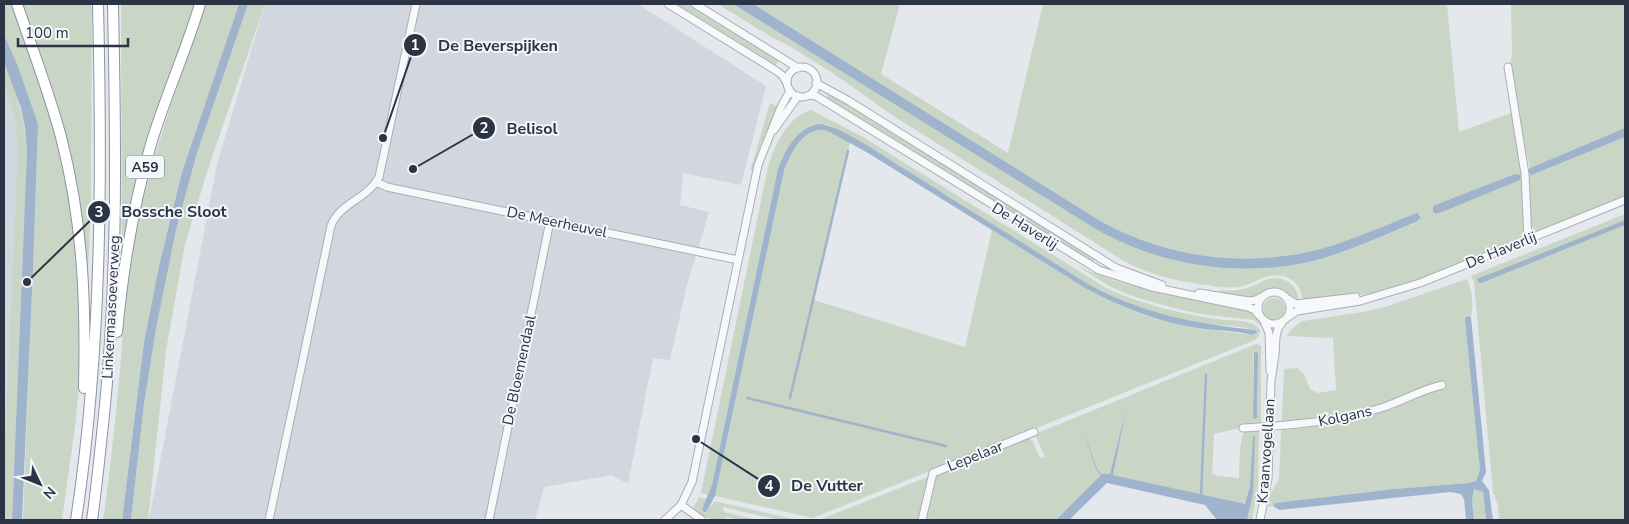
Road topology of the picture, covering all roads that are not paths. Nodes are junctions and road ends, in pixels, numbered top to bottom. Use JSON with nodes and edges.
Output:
{"nodes":[{"id":1,"x":17,"y":4,"type":"edge"},
{"id":2,"x":98,"y":4,"type":"edge"},
{"id":3,"x":114,"y":4,"type":"edge"},
{"id":4,"x":200,"y":4,"type":"edge"},
{"id":5,"x":416,"y":4,"type":"edge"},
{"id":6,"x":668,"y":4,"type":"edge"},
{"id":7,"x":695,"y":4,"type":"edge"},
{"id":8,"x":1508,"y":67,"type":"dead end"},
{"id":9,"x":798,"y":68,"type":"junction"},
{"id":10,"x":816,"y":82,"type":"junction"},
{"id":11,"x":787,"y":83,"type":"junction"},
{"id":12,"x":790,"y":92,"type":"junction"},
{"id":13,"x":809,"y":95,"type":"junction"},
{"id":14,"x":798,"y":96,"type":"junction"},
{"id":15,"x":768,"y":138,"type":"junction"},
{"id":16,"x":376,"y":182,"type":"junction"},
{"id":17,"x":1625,"y":200,"type":"edge"},
{"id":18,"x":550,"y":220,"type":"junction"},
{"id":19,"x":1528,"y":240,"type":"junction"},
{"id":20,"x":738,"y":260,"type":"junction"},
{"id":21,"x":1376,"y":296,"type":"junction"},
{"id":22,"x":1262,"y":297,"type":"junction"},
{"id":23,"x":1288,"y":299,"type":"junction"},
{"id":24,"x":1259,"y":315,"type":"junction"},
{"id":25,"x":1288,"y":317,"type":"junction"},
{"id":26,"x":1264,"y":321,"type":"junction"},
{"id":27,"x":1282,"y":323,"type":"junction"},
{"id":28,"x":109,"y":367,"type":"junction"},
{"id":29,"x":1271,"y":381,"type":"junction"},
{"id":30,"x":1442,"y":385,"type":"dead end"},
{"id":31,"x":88,"y":418,"type":"junction"},
{"id":32,"x":1270,"y":427,"type":"junction"},
{"id":33,"x":1243,"y":428,"type":"dead end"},
{"id":34,"x":1034,"y":432,"type":"dead end"},
{"id":35,"x":682,"y":505,"type":"junction"},
{"id":36,"x":76,"y":520,"type":"edge"},
{"id":37,"x":92,"y":520,"type":"edge"},
{"id":38,"x":270,"y":520,"type":"edge"},
{"id":39,"x":489,"y":520,"type":"edge"},
{"id":40,"x":665,"y":520,"type":"edge"},
{"id":41,"x":702,"y":520,"type":"edge"},
{"id":42,"x":922,"y":520,"type":"edge"},
{"id":43,"x":1260,"y":520,"type":"edge"}],
"edges":[{"from":1,"to":31,"type":"highway"},
{"from":2,"to":31,"type":"highway","name":"Linkermaasoeverweg"},
{"from":3,"to":28,"type":"highway","name":"Linkermaasoeverweg","number":"A59"},
{"from":4,"to":28,"type":"highway","number":"A59"},
{"from":5,"to":16,"type":"street"},
{"from":6,"to":11,"type":"street"},
{"from":7,"to":9,"type":"street"},
{"from":8,"to":19,"type":"street"},
{"from":9,"to":10,"type":"street"},
{"from":9,"to":11,"type":"street"},
{"from":10,"to":13,"type":"street"},
{"from":10,"to":22,"type":"street","name":"De Haverlij"},
{"from":11,"to":12,"type":"street"},
{"from":12,"to":14,"type":"street"},
{"from":12,"to":15,"type":"street"},
{"from":13,"to":14,"type":"street"},
{"from":13,"to":24,"type":"street","name":"De Haverlij"},
{"from":14,"to":15,"type":"street"},
{"from":15,"to":20,"type":"street"},
{"from":16,"to":18,"type":"street","name":"De Meerheuvel"},
{"from":16,"to":38,"type":"street"},
{"from":17,"to":19,"type":"street","name":"De Haverlij"},
{"from":18,"to":20,"type":"street","name":"De Meerheuvel"},
{"from":18,"to":39,"type":"street","name":"De Bloemendaal"},
{"from":19,"to":21,"type":"street","name":"De Haverlij"},
{"from":20,"to":35,"type":"street"},
{"from":21,"to":23,"type":"street","name":"De Haverlij"},
{"from":21,"to":25,"type":"street","name":"De Haverlij"},
{"from":22,"to":23,"type":"street"},
{"from":22,"to":24,"type":"street"},
{"from":23,"to":25,"type":"street"},
{"from":24,"to":26,"type":"street"},
{"from":25,"to":27,"type":"street"},
{"from":26,"to":27,"type":"street"},
{"from":26,"to":29,"type":"street","name":"Kraanvogellaan"},
{"from":27,"to":29,"type":"street","name":"Kraanvogellaan"},
{"from":28,"to":37,"type":"highway","name":"Linkermaasoeverweg","number":"A59"},
{"from":29,"to":32,"type":"street","name":"Kraanvogellaan"},
{"from":30,"to":32,"type":"street","name":"Kolgans"},
{"from":31,"to":36,"type":"highway","name":"Linkermaasoeverweg"},
{"from":32,"to":33,"type":"street","name":"Kolgans"},
{"from":32,"to":43,"type":"street","name":"Kraanvogellaan"},
{"from":34,"to":42,"type":"street","name":"Lepelaar"},
{"from":35,"to":40,"type":"street"},
{"from":35,"to":41,"type":"street"}]}
